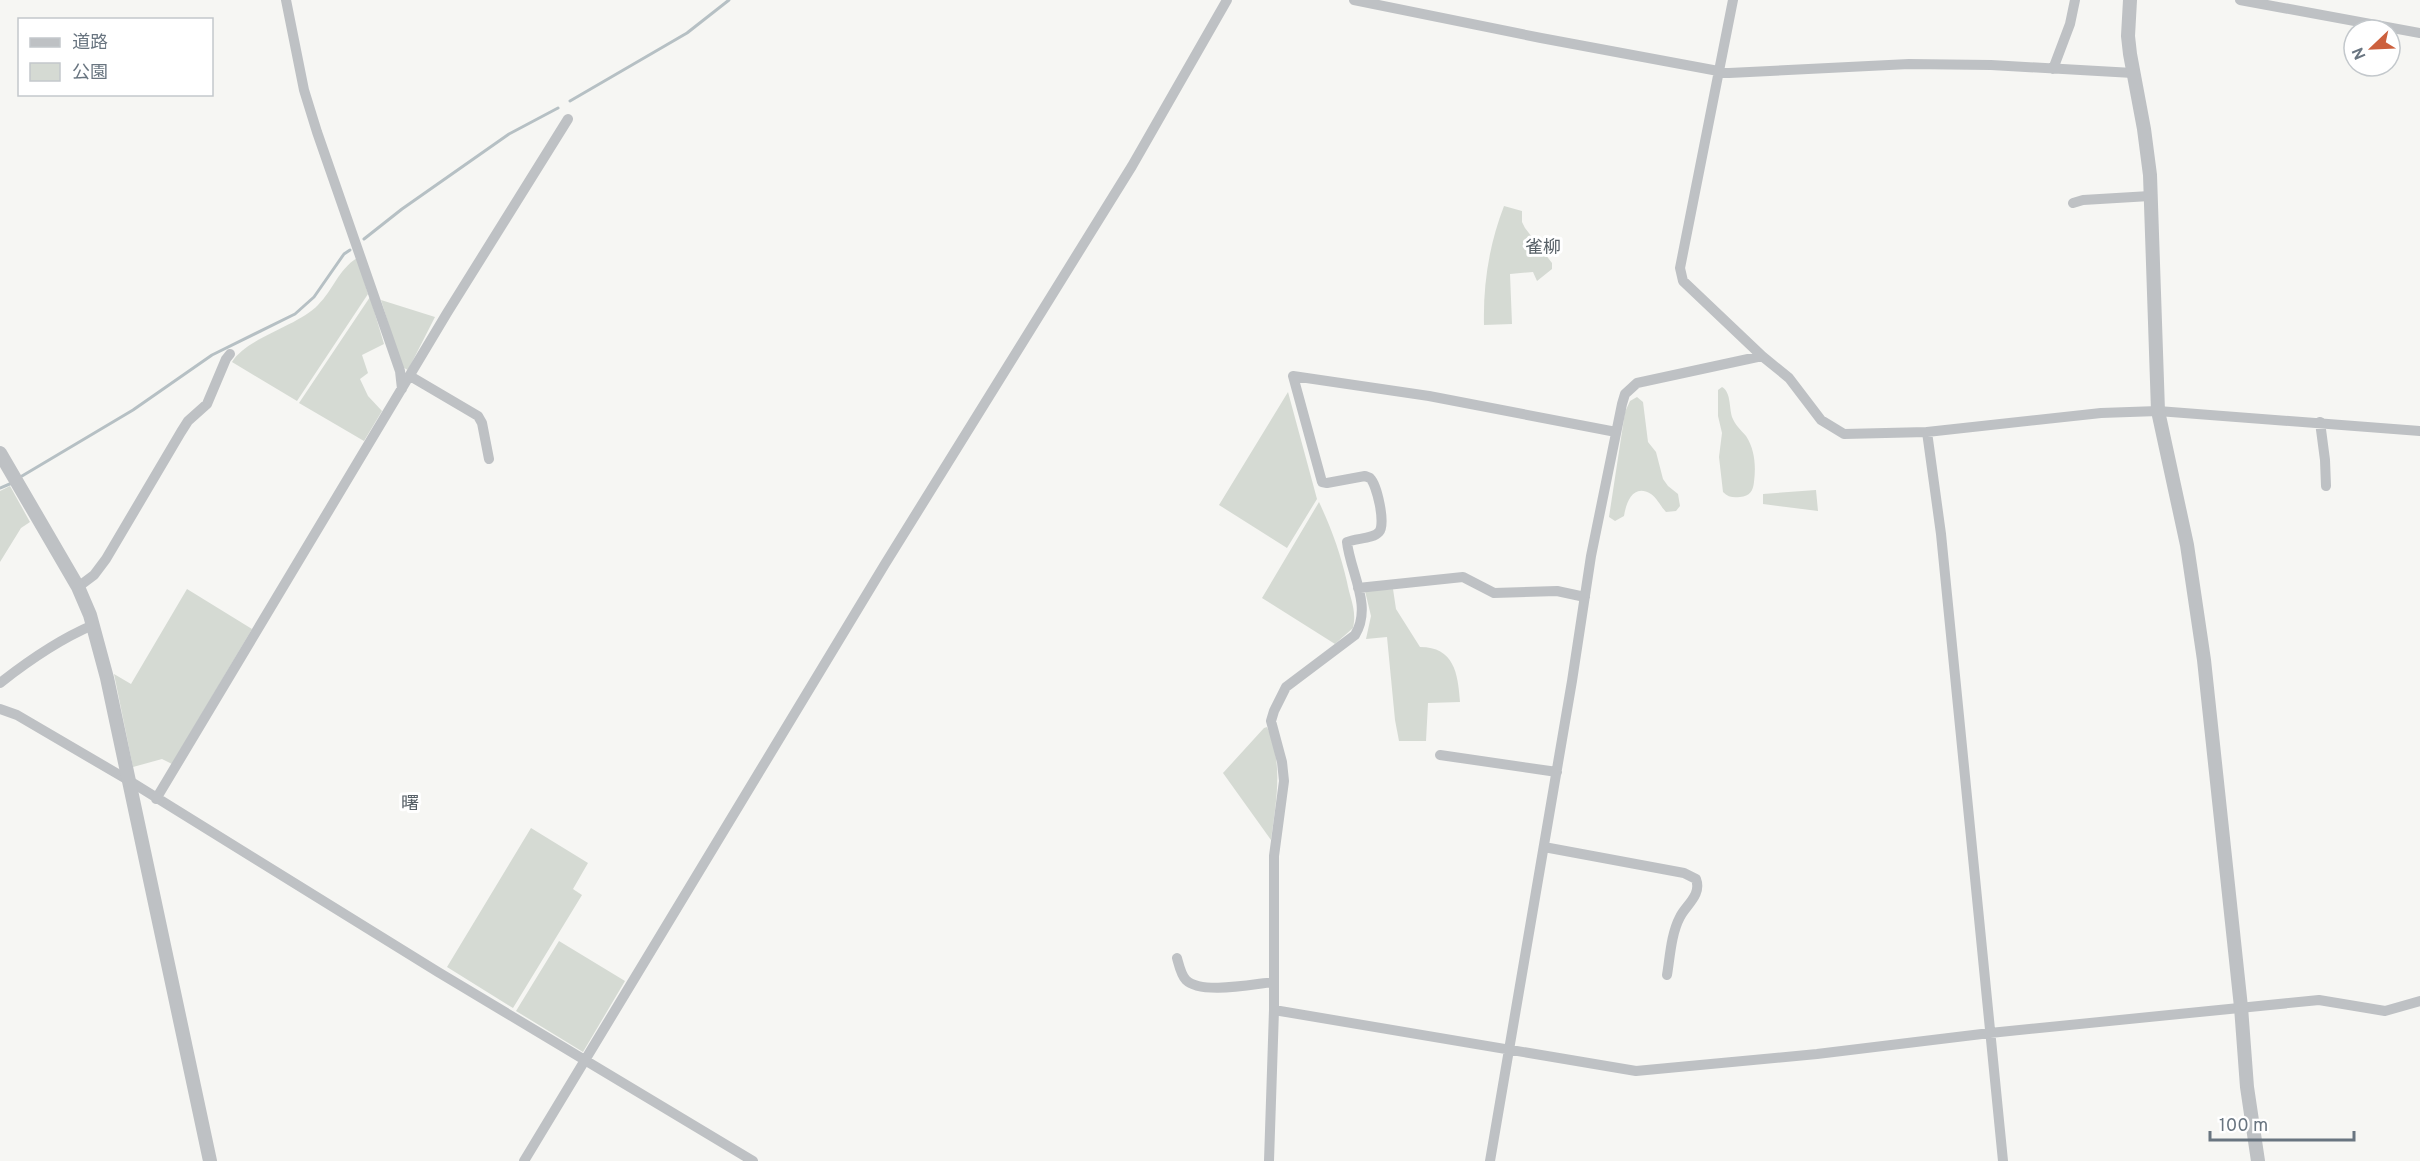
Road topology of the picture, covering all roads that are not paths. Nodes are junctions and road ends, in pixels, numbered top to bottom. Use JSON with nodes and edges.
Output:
{"nodes":[{"id":1,"x":286,"y":0,"type":"edge"},
{"id":2,"x":1227,"y":0,"type":"edge"},
{"id":3,"x":1354,"y":0,"type":"edge"},
{"id":4,"x":1733,"y":0,"type":"edge"},
{"id":5,"x":2075,"y":0,"type":"edge"},
{"id":6,"x":2130,"y":0,"type":"edge"},
{"id":7,"x":2240,"y":0,"type":"edge"},
{"id":8,"x":2420,"y":33,"type":"edge"},
{"id":9,"x":2053,"y":69,"type":"junction"},
{"id":10,"x":1719,"y":72,"type":"junction"},
{"id":11,"x":2133,"y":73,"type":"junction"},
{"id":12,"x":568,"y":119,"type":"dead end"},
{"id":13,"x":2151,"y":196,"type":"junction"},
{"id":14,"x":2073,"y":203,"type":"dead end"},
{"id":15,"x":230,"y":354,"type":"dead end"},
{"id":16,"x":1762,"y":356,"type":"junction"},
{"id":17,"x":410,"y":376,"type":"junction"},
{"id":18,"x":402,"y":390,"type":"junction"},
{"id":19,"x":2158,"y":411,"type":"junction"},
{"id":20,"x":2320,"y":422,"type":"junction"},
{"id":21,"x":2420,"y":431,"type":"edge"},
{"id":22,"x":1616,"y":432,"type":"junction"},
{"id":23,"x":1927,"y":432,"type":"junction"},
{"id":24,"x":0,"y":453,"type":"edge"},
{"id":25,"x":489,"y":459,"type":"dead end"},
{"id":26,"x":2326,"y":486,"type":"dead end"},
{"id":27,"x":78,"y":587,"type":"junction"},
{"id":28,"x":1358,"y":588,"type":"junction"},
{"id":29,"x":1585,"y":597,"type":"junction"},
{"id":30,"x":93,"y":625,"type":"junction"},
{"id":31,"x":0,"y":683,"type":"edge"},
{"id":32,"x":0,"y":709,"type":"edge"},
{"id":33,"x":1440,"y":755,"type":"dead end"},
{"id":34,"x":1557,"y":772,"type":"junction"},
{"id":35,"x":128,"y":780,"type":"junction"},
{"id":36,"x":156,"y":799,"type":"junction"},
{"id":37,"x":1544,"y":847,"type":"junction"},
{"id":38,"x":1177,"y":958,"type":"dead end"},
{"id":39,"x":1667,"y":975,"type":"dead end"},
{"id":40,"x":1274,"y":982,"type":"junction"},
{"id":41,"x":2420,"y":1001,"type":"edge"},
{"id":42,"x":2241,"y":1007,"type":"junction"},
{"id":43,"x":1274,"y":1010,"type":"junction"},
{"id":44,"x":1990,"y":1033,"type":"junction"},
{"id":45,"x":1509,"y":1049,"type":"junction"},
{"id":46,"x":586,"y":1061,"type":"junction"},
{"id":47,"x":210,"y":1161,"type":"edge"},
{"id":48,"x":524,"y":1161,"type":"edge"},
{"id":49,"x":753,"y":1161,"type":"edge"},
{"id":50,"x":1269,"y":1161,"type":"edge"},
{"id":51,"x":1490,"y":1161,"type":"edge"},
{"id":52,"x":2003,"y":1161,"type":"edge"},
{"id":53,"x":2258,"y":1161,"type":"edge"}],
"edges":[{"from":1,"to":18,"type":"street"},
{"from":2,"to":46,"type":"street"},
{"from":3,"to":10,"type":"street"},
{"from":4,"to":10,"type":"street"},
{"from":5,"to":9,"type":"street"},
{"from":6,"to":11,"type":"street"},
{"from":7,"to":8,"type":"street"},
{"from":9,"to":10,"type":"street"},
{"from":9,"to":11,"type":"street"},
{"from":10,"to":16,"type":"street"},
{"from":11,"to":13,"type":"street"},
{"from":12,"to":17,"type":"street"},
{"from":13,"to":14,"type":"street"},
{"from":13,"to":19,"type":"street"},
{"from":15,"to":27,"type":"street"},
{"from":16,"to":22,"type":"street"},
{"from":16,"to":23,"type":"street"},
{"from":17,"to":18,"type":"street"},
{"from":17,"to":25,"type":"street"},
{"from":18,"to":36,"type":"street"},
{"from":19,"to":20,"type":"street"},
{"from":19,"to":23,"type":"street"},
{"from":19,"to":42,"type":"street"},
{"from":20,"to":21,"type":"street"},
{"from":20,"to":26,"type":"street"},
{"from":22,"to":28,"type":"street"},
{"from":22,"to":29,"type":"street"},
{"from":23,"to":44,"type":"street"},
{"from":24,"to":27,"type":"street"},
{"from":27,"to":30,"type":"street"},
{"from":28,"to":29,"type":"street"},
{"from":28,"to":40,"type":"street"},
{"from":29,"to":34,"type":"street"},
{"from":30,"to":31,"type":"street"},
{"from":30,"to":35,"type":"street"},
{"from":32,"to":35,"type":"street"},
{"from":33,"to":34,"type":"street"},
{"from":34,"to":37,"type":"street"},
{"from":35,"to":36,"type":"street"},
{"from":35,"to":47,"type":"street"},
{"from":36,"to":46,"type":"street"},
{"from":37,"to":39,"type":"street"},
{"from":37,"to":45,"type":"street"},
{"from":38,"to":40,"type":"street"},
{"from":40,"to":43,"type":"street"},
{"from":41,"to":42,"type":"street"},
{"from":42,"to":44,"type":"street"},
{"from":42,"to":53,"type":"street"},
{"from":43,"to":45,"type":"street"},
{"from":43,"to":50,"type":"street"},
{"from":44,"to":45,"type":"street"},
{"from":44,"to":52,"type":"street"},
{"from":45,"to":51,"type":"street"},
{"from":46,"to":48,"type":"street"},
{"from":46,"to":49,"type":"street"}]}
